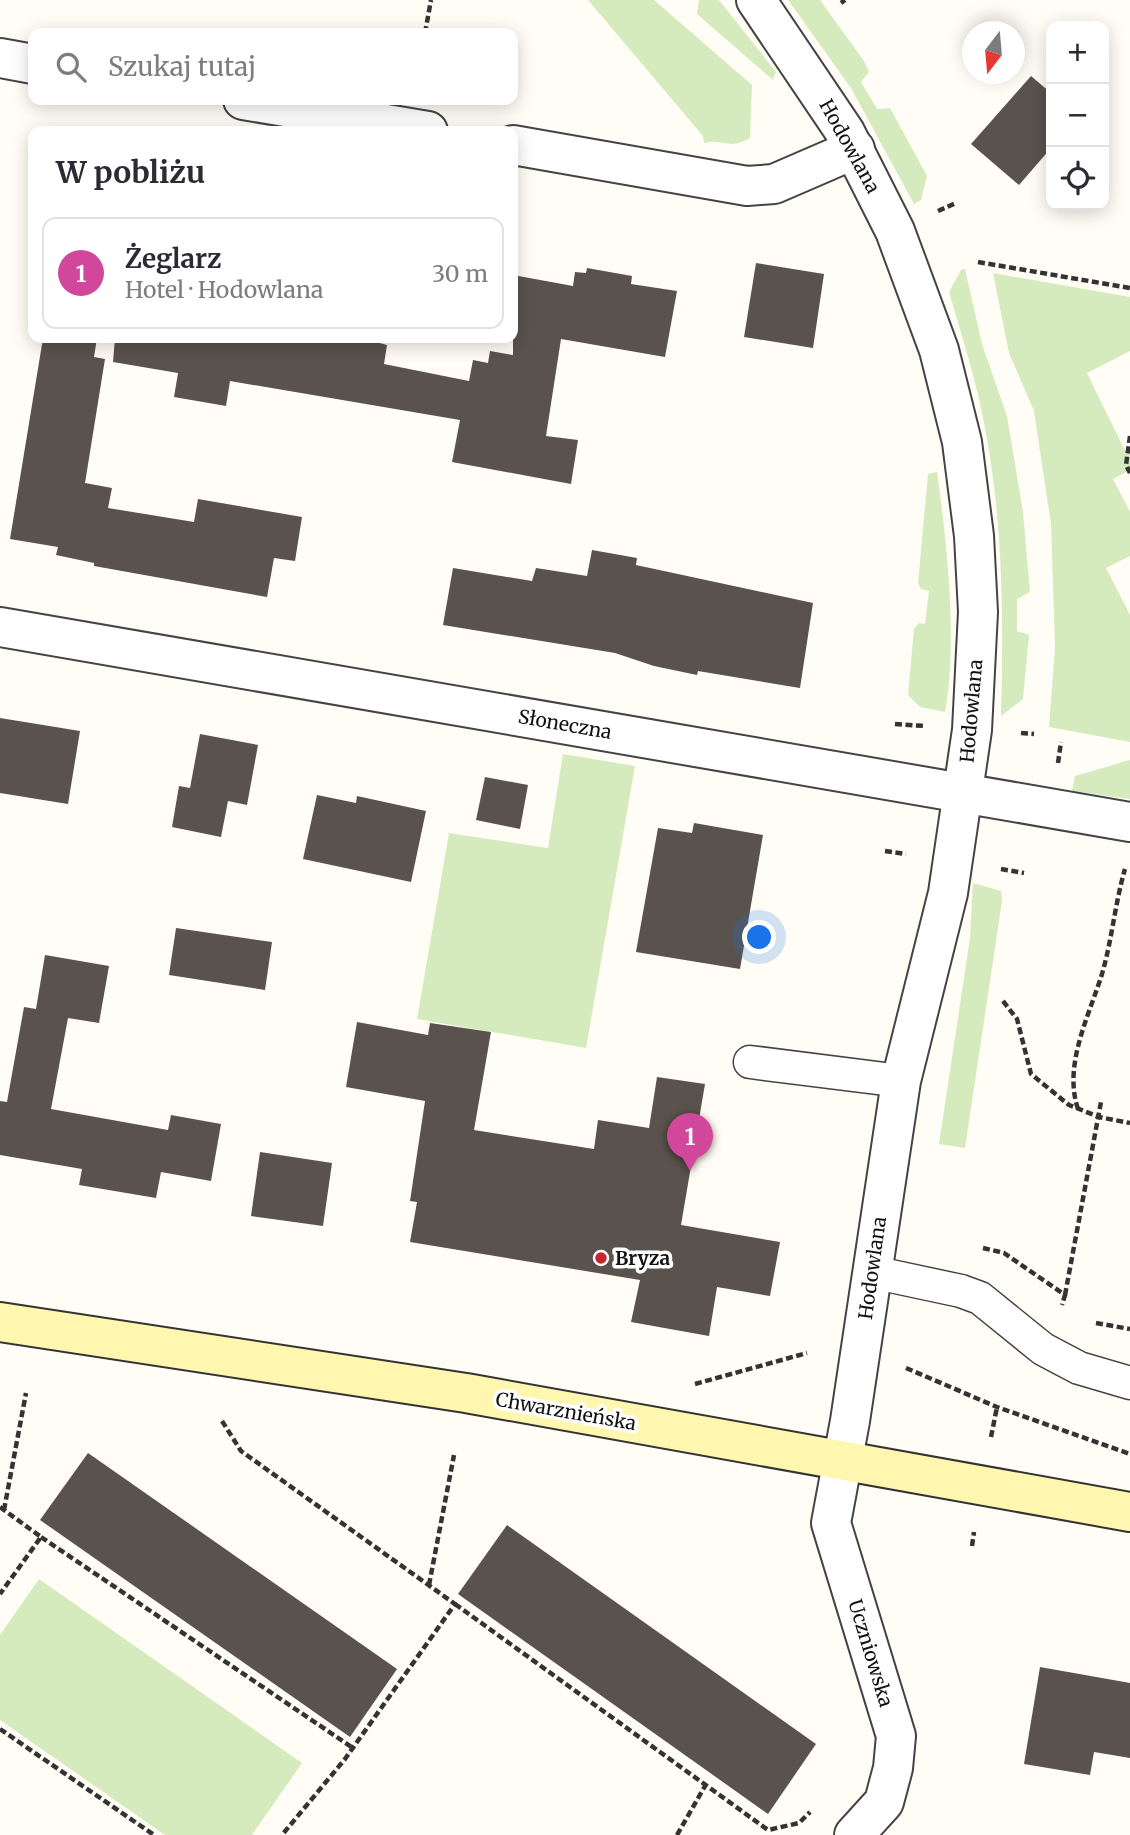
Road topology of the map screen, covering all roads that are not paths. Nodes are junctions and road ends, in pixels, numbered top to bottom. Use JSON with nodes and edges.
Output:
{"nodes":[{"id":1,"x":756,"y":0,"type":"edge"},
{"id":2,"x":0,"y":58,"type":"edge"},
{"id":3,"x":28,"y":63,"type":"edge"},
{"id":4,"x":273,"y":105,"type":"edge"},
{"id":5,"x":398,"y":126,"type":"edge"},
{"id":6,"x":518,"y":146,"type":"edge"},
{"id":7,"x":855,"y":149,"type":"junction"},
{"id":8,"x":0,"y":627,"type":"edge"},
{"id":9,"x":962,"y":792,"type":"junction"},
{"id":10,"x":1130,"y":822,"type":"edge"},
{"id":11,"x":750,"y":1062,"type":"dead end"},
{"id":12,"x":901,"y":1081,"type":"junction"},
{"id":13,"x":872,"y":1272,"type":"junction"},
{"id":14,"x":0,"y":1322,"type":"edge"},
{"id":15,"x":1130,"y":1383,"type":"edge"},
{"id":16,"x":843,"y":1461,"type":"junction"},
{"id":17,"x":1130,"y":1511,"type":"edge"},
{"id":18,"x":854,"y":1835,"type":"edge"}],
"edges":[{"from":1,"to":7,"type":"street","name":"Hodowlana"},
{"from":2,"to":3,"type":"street"},
{"from":4,"to":5,"type":"street"},
{"from":6,"to":7,"type":"street"},
{"from":7,"to":9,"type":"street","name":"Hodowlana"},
{"from":8,"to":9,"type":"street","name":"Słoneczna"},
{"from":9,"to":10,"type":"street","name":"Słoneczna"},
{"from":9,"to":12,"type":"street","name":"Hodowlana"},
{"from":11,"to":12,"type":"lane"},
{"from":12,"to":13,"type":"street","name":"Hodowlana"},
{"from":13,"to":15,"type":"lane"},
{"from":13,"to":16,"type":"street","name":"Hodowlana"},
{"from":14,"to":16,"type":"main road","name":"Chwarznieńska"},
{"from":16,"to":17,"type":"main road","name":"Chwarznieńska"},
{"from":16,"to":18,"type":"street","name":"Uczniowska"}]}
